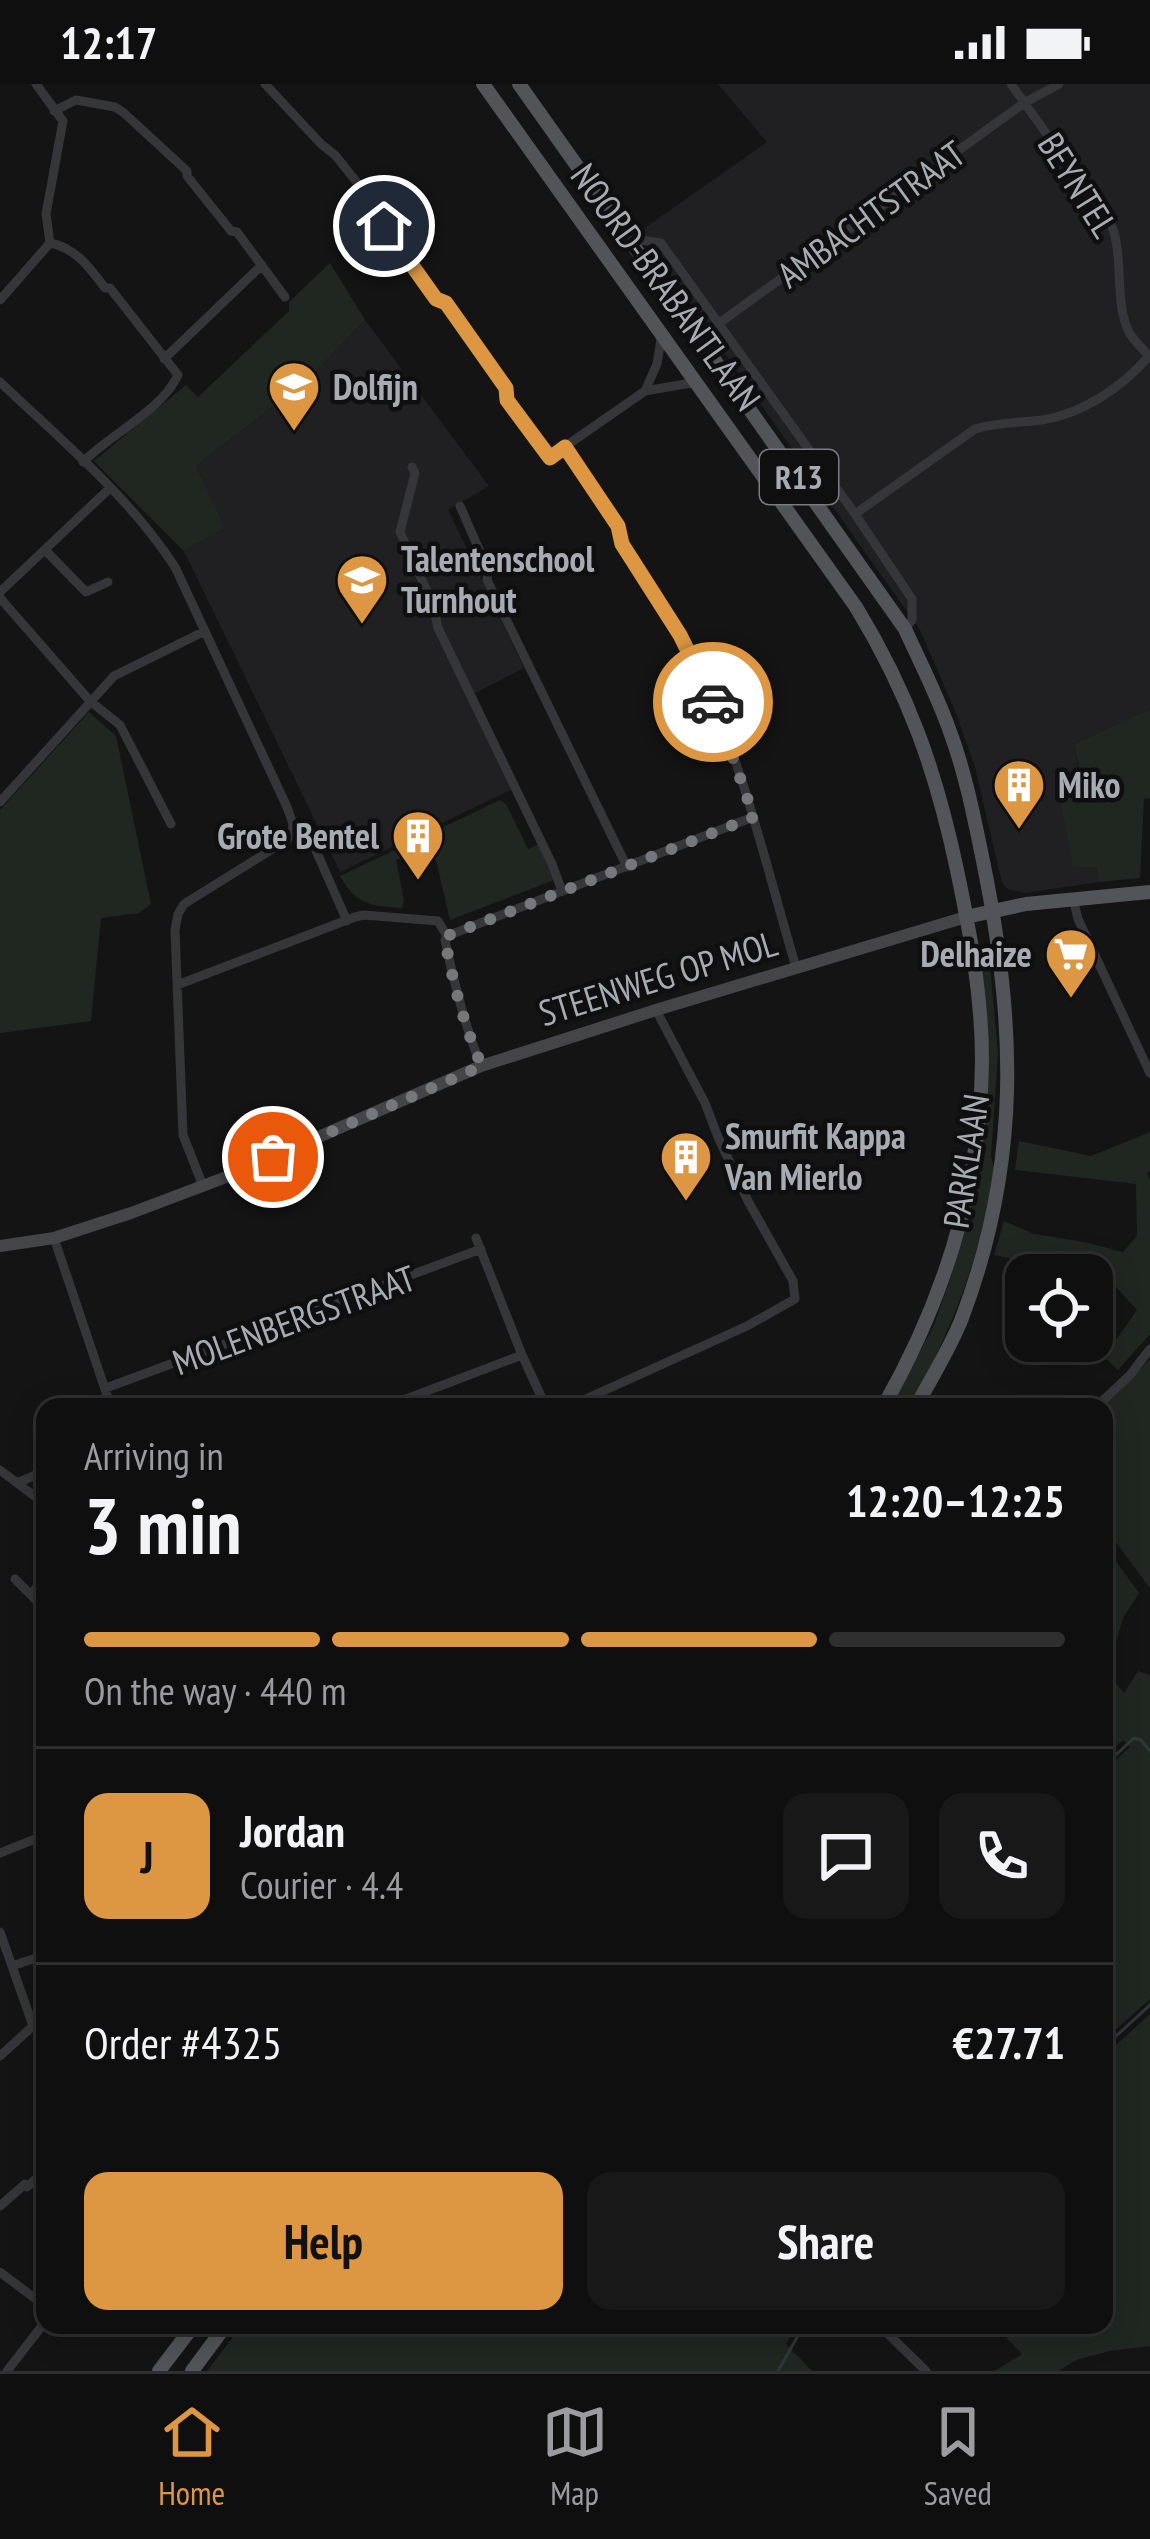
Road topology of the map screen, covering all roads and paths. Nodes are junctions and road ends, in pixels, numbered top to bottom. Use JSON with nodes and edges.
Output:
{"nodes":[{"id":1,"x":36,"y":84,"type":"edge"},
{"id":2,"x":265,"y":84,"type":"edge"},
{"id":3,"x":483,"y":84,"type":"edge"},
{"id":4,"x":520,"y":84,"type":"edge"},
{"id":5,"x":1010,"y":84,"type":"edge"},
{"id":6,"x":1059,"y":84,"type":"edge"},
{"id":7,"x":1024,"y":103,"type":"junction"},
{"id":8,"x":54,"y":111,"type":"junction"},
{"id":9,"x":379,"y":210,"type":"dead end"},
{"id":10,"x":384,"y":226,"type":"dead end"},
{"id":11,"x":628,"y":238,"type":"junction"},
{"id":12,"x":50,"y":243,"type":"junction"},
{"id":13,"x":605,"y":253,"type":"junction"},
{"id":14,"x":262,"y":265,"type":"junction"},
{"id":15,"x":285,"y":297,"type":"dead end"},
{"id":16,"x":0,"y":300,"type":"edge"},
{"id":17,"x":718,"y":324,"type":"junction"},
{"id":18,"x":662,"y":333,"type":"junction"},
{"id":19,"x":1149,"y":357,"type":"edge"},
{"id":20,"x":164,"y":359,"type":"junction"},
{"id":21,"x":0,"y":382,"type":"edge"},
{"id":22,"x":697,"y":382,"type":"junction"},
{"id":23,"x":645,"y":391,"type":"junction"},
{"id":24,"x":565,"y":447,"type":"junction"},
{"id":25,"x":83,"y":462,"type":"junction"},
{"id":26,"x":412,"y":467,"type":"dead end"},
{"id":27,"x":110,"y":488,"type":"junction"},
{"id":28,"x":460,"y":506,"type":"dead end"},
{"id":29,"x":855,"y":514,"type":"junction"},
{"id":30,"x":46,"y":550,"type":"junction"},
{"id":31,"x":0,"y":575,"type":"edge"},
{"id":32,"x":108,"y":582,"type":"dead end"},
{"id":33,"x":3,"y":592,"type":"edge"},
{"id":34,"x":905,"y":629,"type":"junction"},
{"id":35,"x":205,"y":631,"type":"junction"},
{"id":36,"x":90,"y":701,"type":"junction"},
{"id":37,"x":0,"y":802,"type":"edge"},
{"id":38,"x":754,"y":817,"type":"junction"},
{"id":39,"x":171,"y":824,"type":"dead end"},
{"id":40,"x":292,"y":833,"type":"junction"},
{"id":41,"x":627,"y":867,"type":"junction"},
{"id":42,"x":562,"y":891,"type":"junction"},
{"id":43,"x":1150,"y":892,"type":"edge"},
{"id":44,"x":1073,"y":898,"type":"junction"},
{"id":45,"x":993,"y":911,"type":"junction"},
{"id":46,"x":966,"y":917,"type":"junction"},
{"id":47,"x":347,"y":921,"type":"junction"},
{"id":48,"x":447,"y":936,"type":"junction"},
{"id":49,"x":796,"y":967,"type":"junction"},
{"id":50,"x":177,"y":986,"type":"junction"},
{"id":51,"x":656,"y":1010,"type":"junction"},
{"id":52,"x":482,"y":1066,"type":"junction"},
{"id":53,"x":1150,"y":1073,"type":"edge"},
{"id":54,"x":203,"y":1186,"type":"junction"},
{"id":55,"x":54,"y":1238,"type":"junction"},
{"id":56,"x":0,"y":1246,"type":"edge"},
{"id":57,"x":1150,"y":1349,"type":"edge"},
{"id":58,"x":522,"y":1355,"type":"junction"},
{"id":59,"x":106,"y":1388,"type":"junction"},
{"id":60,"x":109,"y":1398,"type":"edge"},
{"id":61,"x":409,"y":1398,"type":"edge"},
{"id":62,"x":542,"y":1398,"type":"edge"},
{"id":63,"x":588,"y":1398,"type":"edge"},
{"id":64,"x":889,"y":1398,"type":"edge"},
{"id":65,"x":921,"y":1398,"type":"edge"},
{"id":66,"x":1106,"y":1398,"type":"edge"},
{"id":67,"x":0,"y":1470,"type":"edge"},
{"id":68,"x":36,"y":1475,"type":"edge"},
{"id":69,"x":17,"y":1484,"type":"junction"},
{"id":70,"x":36,"y":1498,"type":"edge"},
{"id":71,"x":15,"y":1579,"type":"dead end"},
{"id":72,"x":36,"y":1587,"type":"edge"},
{"id":73,"x":31,"y":1594,"type":"junction"},
{"id":74,"x":36,"y":1600,"type":"edge"},
{"id":75,"x":36,"y":1839,"type":"edge"},
{"id":76,"x":0,"y":1853,"type":"edge"},
{"id":77,"x":0,"y":1932,"type":"edge"},
{"id":78,"x":36,"y":1957,"type":"edge"},
{"id":79,"x":12,"y":1966,"type":"junction"},
{"id":80,"x":36,"y":2023,"type":"edge"},
{"id":81,"x":33,"y":2026,"type":"junction"},
{"id":82,"x":0,"y":2056,"type":"edge"},
{"id":83,"x":36,"y":2179,"type":"edge"},
{"id":84,"x":0,"y":2206,"type":"edge"},
{"id":85,"x":0,"y":2272,"type":"edge"},
{"id":86,"x":36,"y":2299,"type":"edge"},
{"id":87,"x":36,"y":2334,"type":"edge"},
{"id":88,"x":187,"y":2334,"type":"edge"},
{"id":89,"x":219,"y":2334,"type":"edge"},
{"id":90,"x":888,"y":2334,"type":"edge"},
{"id":91,"x":7,"y":2371,"type":"edge"},
{"id":92,"x":159,"y":2371,"type":"edge"},
{"id":93,"x":192,"y":2371,"type":"edge"},
{"id":94,"x":926,"y":2371,"type":"edge"}],
"edges":[{"from":1,"to":8,"type":"street"},
{"from":2,"to":9,"type":"street"},
{"from":3,"to":13,"type":"main road","name":"NOORD-BRABANTLAAN","number":"R13"},
{"from":4,"to":11,"type":"main road","name":"NOORD-BRABANTLAAN","number":"R13"},
{"from":5,"to":7,"type":"street","name":"BEYNTEL"},
{"from":6,"to":7,"type":"street","name":"AMBACHTSTRAAT"},
{"from":7,"to":17,"type":"street","name":"AMBACHTSTRAAT"},
{"from":7,"to":19,"type":"street","name":"BEYNTEL"},
{"from":8,"to":12,"type":"street"},
{"from":8,"to":14,"type":"street"},
{"from":10,"to":24,"type":"street"},
{"from":11,"to":13,"type":"main road"},
{"from":11,"to":17,"type":"street","name":"NOORD-BRABANTLAAN"},
{"from":11,"to":34,"type":"main road","name":"NOORD-BRABANTLAAN","number":"R13"},
{"from":12,"to":16,"type":"street"},
{"from":12,"to":20,"type":"street"},
{"from":13,"to":18,"type":"main road","name":"NOORD-BRABANTLAAN","number":"R13"},
{"from":14,"to":15,"type":"street"},
{"from":14,"to":20,"type":"street"},
{"from":17,"to":29,"type":"street","name":"NOORD-BRABANTLAAN"},
{"from":18,"to":22,"type":"main road","name":"NOORD-BRABANTLAAN","number":"R13"},
{"from":18,"to":23,"type":"street"},
{"from":19,"to":29,"type":"street"},
{"from":20,"to":25,"type":"street"},
{"from":21,"to":25,"type":"street"},
{"from":22,"to":23,"type":"street"},
{"from":22,"to":46,"type":"main road","name":"NOORD-BRABANTLAAN","number":"R13"},
{"from":23,"to":24,"type":"street"},
{"from":24,"to":38,"type":"street"},
{"from":25,"to":27,"type":"street"},
{"from":26,"to":42,"type":"street"},
{"from":27,"to":30,"type":"street"},
{"from":27,"to":35,"type":"street"},
{"from":28,"to":41,"type":"street"},
{"from":29,"to":34,"type":"street","name":"NOORD-BRABANTLAAN"},
{"from":30,"to":32,"type":"street"},
{"from":30,"to":33,"type":"street"},
{"from":31,"to":33,"type":"street"},
{"from":33,"to":36,"type":"street"},
{"from":34,"to":45,"type":"main road","name":"NOORD-BRABANTLAAN","number":"R13"},
{"from":35,"to":36,"type":"street"},
{"from":35,"to":40,"type":"street"},
{"from":36,"to":37,"type":"street"},
{"from":36,"to":39,"type":"street"},
{"from":38,"to":41,"type":"street"},
{"from":38,"to":49,"type":"street"},
{"from":40,"to":47,"type":"street"},
{"from":40,"to":50,"type":"street"},
{"from":41,"to":42,"type":"street"},
{"from":42,"to":48,"type":"street"},
{"from":43,"to":44,"type":"main road","name":"STEENWEG OP MOL"},
{"from":44,"to":45,"type":"main road","name":"STEENWEG OP MOL"},
{"from":44,"to":53,"type":"street"},
{"from":45,"to":46,"type":"main road","name":"STEENWEG OP MOL"},
{"from":45,"to":65,"type":"main road","name":"PARKLAAN","number":"R13"},
{"from":46,"to":49,"type":"street","name":"STEENWEG OP MOL"},
{"from":46,"to":64,"type":"main road","name":"PARKLAAN","number":"R13"},
{"from":47,"to":48,"type":"street"},
{"from":47,"to":50,"type":"street"},
{"from":48,"to":52,"type":"street"},
{"from":49,"to":51,"type":"street","name":"STEENWEG OP MOL"},
{"from":50,"to":54,"type":"street"},
{"from":51,"to":52,"type":"street","name":"STEENWEG OP MOL"},
{"from":51,"to":63,"type":"street"},
{"from":52,"to":54,"type":"street","name":"STEENWEG OP MOL"},
{"from":54,"to":55,"type":"street","name":"STEENWEG OP MOL"},
{"from":55,"to":56,"type":"street","name":"STEENWEG OP MOL"},
{"from":55,"to":59,"type":"street"},
{"from":57,"to":66,"type":"street"},
{"from":58,"to":59,"type":"street","name":"MOLENBERGSTRAAT"},
{"from":58,"to":61,"type":"street"},
{"from":58,"to":62,"type":"street"},
{"from":59,"to":60,"type":"street"},
{"from":67,"to":69,"type":"street"},
{"from":68,"to":69,"type":"street"},
{"from":69,"to":70,"type":"street"},
{"from":71,"to":73,"type":"street"},
{"from":72,"to":73,"type":"street"},
{"from":73,"to":74,"type":"street"},
{"from":75,"to":76,"type":"street"},
{"from":77,"to":79,"type":"street"},
{"from":78,"to":79,"type":"street"},
{"from":79,"to":81,"type":"street"},
{"from":80,"to":81,"type":"street"},
{"from":81,"to":82,"type":"street"},
{"from":83,"to":84,"type":"street"},
{"from":85,"to":86,"type":"street"},
{"from":87,"to":91,"type":"street"},
{"from":88,"to":92,"type":"main road"},
{"from":89,"to":93,"type":"main road"},
{"from":90,"to":94,"type":"street"}]}
